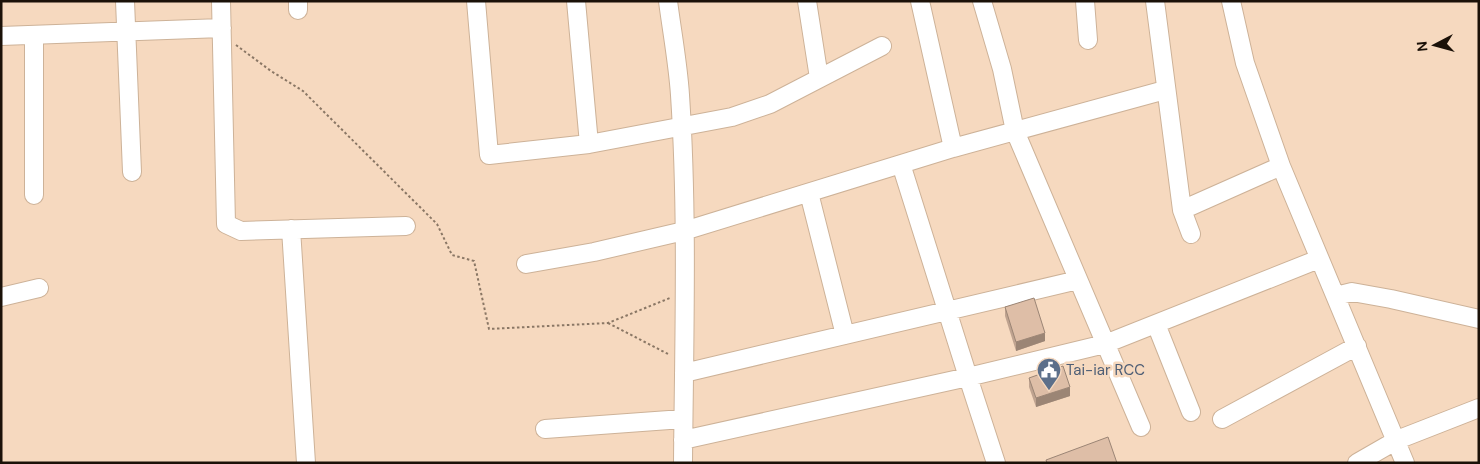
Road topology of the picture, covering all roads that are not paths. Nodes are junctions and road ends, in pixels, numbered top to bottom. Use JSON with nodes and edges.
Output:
{"nodes":[{"id":1,"x":125,"y":1,"type":"edge"},
{"id":2,"x":221,"y":1,"type":"edge"},
{"id":3,"x":476,"y":1,"type":"edge"},
{"id":4,"x":576,"y":1,"type":"edge"},
{"id":5,"x":668,"y":1,"type":"edge"},
{"id":6,"x":807,"y":1,"type":"edge"},
{"id":7,"x":982,"y":1,"type":"edge"},
{"id":8,"x":1085,"y":1,"type":"edge"},
{"id":9,"x":1155,"y":1,"type":"edge"},
{"id":10,"x":1231,"y":1,"type":"edge"},
{"id":11,"x":925,"y":3,"type":"edge"},
{"id":12,"x":222,"y":28,"type":"junction"},
{"id":13,"x":126,"y":31,"type":"junction"},
{"id":14,"x":34,"y":35,"type":"junction"},
{"id":15,"x":1,"y":36,"type":"edge"},
{"id":16,"x":1088,"y":40,"type":"dead end"},
{"id":17,"x":882,"y":46,"type":"dead end"},
{"id":18,"x":819,"y":78,"type":"junction"},
{"id":19,"x":1165,"y":90,"type":"junction"},
{"id":20,"x":681,"y":127,"type":"junction"},
{"id":21,"x":1015,"y":131,"type":"junction"},
{"id":22,"x":589,"y":144,"type":"junction"},
{"id":23,"x":954,"y":148,"type":"junction"},
{"id":24,"x":901,"y":164,"type":"junction"},
{"id":25,"x":1281,"y":166,"type":"junction"},
{"id":26,"x":132,"y":172,"type":"dead end"},
{"id":27,"x":809,"y":193,"type":"junction"},
{"id":28,"x":34,"y":195,"type":"dead end"},
{"id":29,"x":1182,"y":210,"type":"junction"},
{"id":30,"x":406,"y":226,"type":"dead end"},
{"id":31,"x":291,"y":229,"type":"junction"},
{"id":32,"x":684,"y":232,"type":"junction"},
{"id":33,"x":1191,"y":234,"type":"dead end"},
{"id":34,"x":1320,"y":259,"type":"junction"},
{"id":35,"x":526,"y":264,"type":"dead end"},
{"id":36,"x":1078,"y":280,"type":"junction"},
{"id":37,"x":40,"y":288,"type":"dead end"},
{"id":38,"x":1336,"y":296,"type":"junction"},
{"id":39,"x":1,"y":297,"type":"edge"},
{"id":40,"x":947,"y":312,"type":"junction"},
{"id":41,"x":1479,"y":319,"type":"edge"},
{"id":42,"x":1156,"y":324,"type":"junction"},
{"id":43,"x":845,"y":336,"type":"junction"},
{"id":44,"x":1105,"y":344,"type":"junction"},
{"id":45,"x":1357,"y":346,"type":"junction"},
{"id":46,"x":684,"y":368,"type":"junction"},
{"id":47,"x":968,"y":377,"type":"junction"},
{"id":48,"x":1479,"y":408,"type":"edge"},
{"id":49,"x":1191,"y":412,"type":"dead end"},
{"id":50,"x":683,"y":418,"type":"junction"},
{"id":51,"x":1222,"y":419,"type":"dead end"},
{"id":52,"x":1141,"y":427,"type":"dead end"},
{"id":53,"x":545,"y":429,"type":"dead end"},
{"id":54,"x":683,"y":440,"type":"junction"},
{"id":55,"x":1397,"y":440,"type":"junction"},
{"id":56,"x":306,"y":463,"type":"edge"},
{"id":57,"x":683,"y":463,"type":"edge"},
{"id":58,"x":996,"y":463,"type":"edge"},
{"id":59,"x":1357,"y":463,"type":"edge"},
{"id":60,"x":1405,"y":463,"type":"edge"}],
"edges":[{"from":1,"to":13,"type":"street"},
{"from":2,"to":12,"type":"street"},
{"from":3,"to":22,"type":"street"},
{"from":4,"to":22,"type":"street"},
{"from":5,"to":20,"type":"street"},
{"from":6,"to":18,"type":"street"},
{"from":7,"to":21,"type":"street"},
{"from":8,"to":16,"type":"street"},
{"from":9,"to":19,"type":"street"},
{"from":10,"to":25,"type":"street"},
{"from":11,"to":23,"type":"street"},
{"from":12,"to":13,"type":"street"},
{"from":12,"to":31,"type":"street"},
{"from":13,"to":14,"type":"street"},
{"from":13,"to":26,"type":"street"},
{"from":14,"to":15,"type":"street"},
{"from":14,"to":28,"type":"street"},
{"from":17,"to":18,"type":"street"},
{"from":18,"to":20,"type":"street"},
{"from":19,"to":21,"type":"street"},
{"from":19,"to":29,"type":"street"},
{"from":20,"to":22,"type":"street"},
{"from":20,"to":32,"type":"street"},
{"from":21,"to":23,"type":"street"},
{"from":21,"to":36,"type":"street"},
{"from":23,"to":24,"type":"street"},
{"from":24,"to":27,"type":"street"},
{"from":24,"to":40,"type":"street"},
{"from":25,"to":29,"type":"street"},
{"from":25,"to":34,"type":"street"},
{"from":27,"to":32,"type":"street"},
{"from":27,"to":43,"type":"street"},
{"from":29,"to":33,"type":"street"},
{"from":30,"to":31,"type":"street"},
{"from":31,"to":56,"type":"street"},
{"from":32,"to":35,"type":"street"},
{"from":32,"to":46,"type":"street"},
{"from":34,"to":38,"type":"street"},
{"from":34,"to":42,"type":"street"},
{"from":36,"to":40,"type":"street"},
{"from":36,"to":44,"type":"street"},
{"from":37,"to":39,"type":"street"},
{"from":38,"to":41,"type":"street"},
{"from":38,"to":45,"type":"street"},
{"from":40,"to":43,"type":"street"},
{"from":40,"to":47,"type":"street"},
{"from":42,"to":44,"type":"street"},
{"from":42,"to":49,"type":"street"},
{"from":43,"to":46,"type":"street"},
{"from":44,"to":47,"type":"street"},
{"from":44,"to":52,"type":"street"},
{"from":45,"to":51,"type":"street"},
{"from":45,"to":55,"type":"street"},
{"from":46,"to":50,"type":"street"},
{"from":47,"to":54,"type":"street"},
{"from":47,"to":58,"type":"street"},
{"from":48,"to":55,"type":"street"},
{"from":50,"to":53,"type":"street"},
{"from":50,"to":54,"type":"street"},
{"from":54,"to":57,"type":"street"},
{"from":55,"to":59,"type":"street"},
{"from":55,"to":60,"type":"street"}]}
